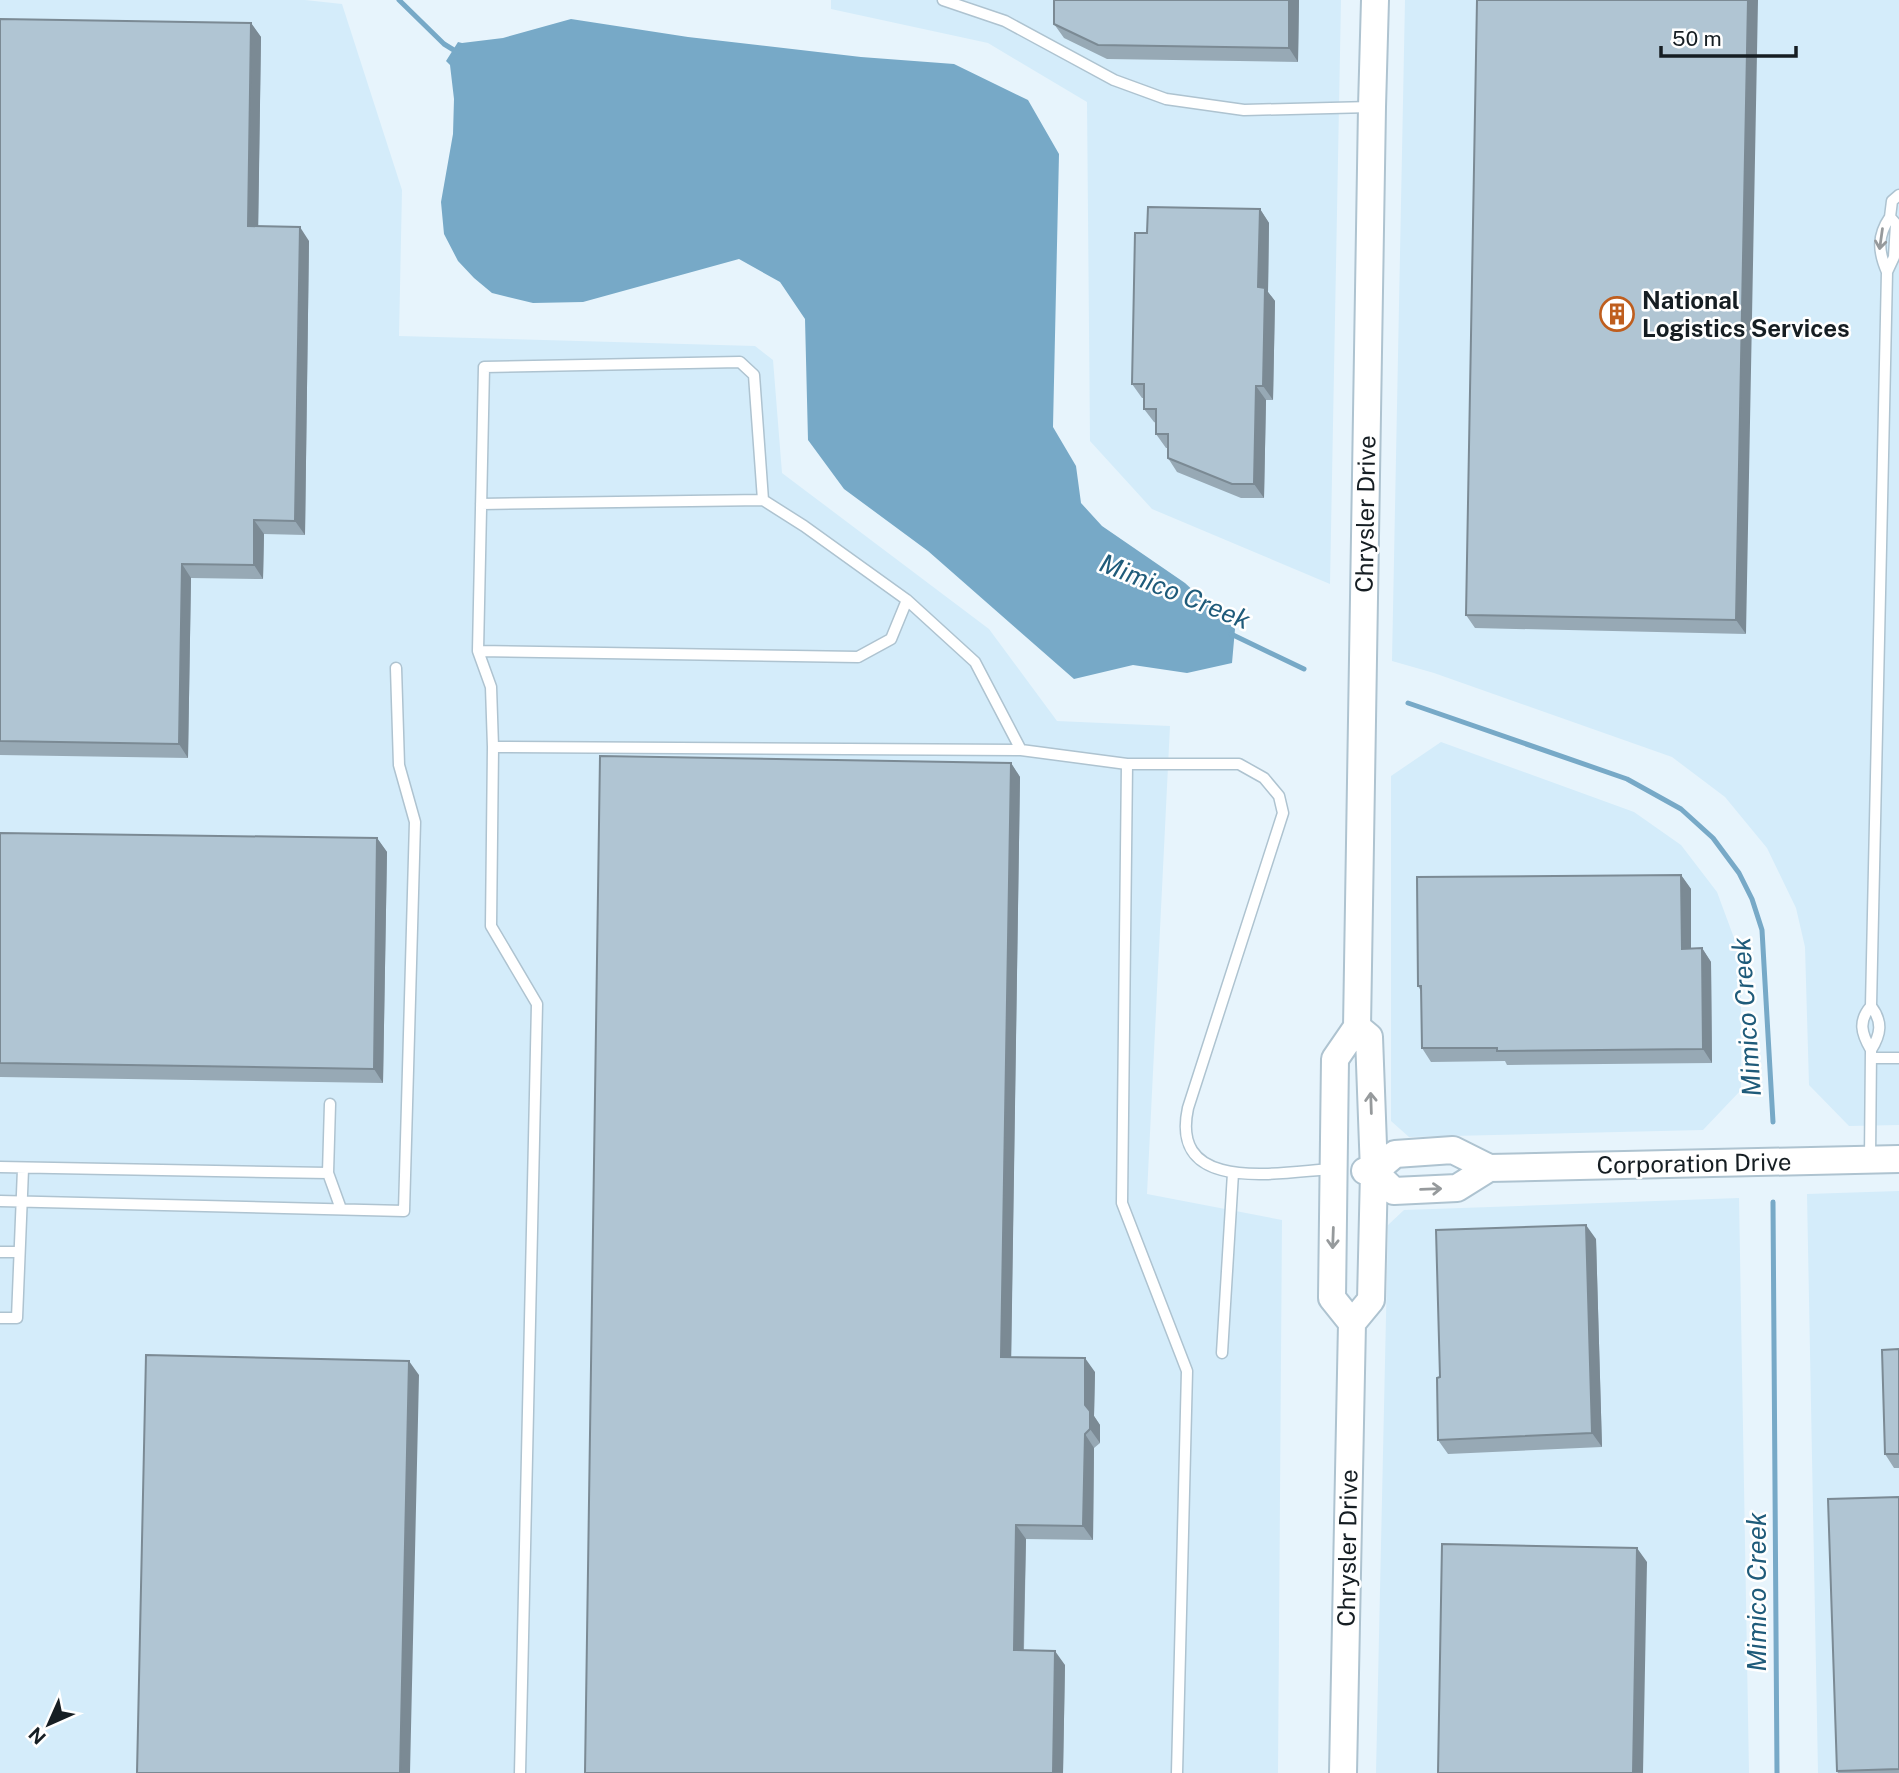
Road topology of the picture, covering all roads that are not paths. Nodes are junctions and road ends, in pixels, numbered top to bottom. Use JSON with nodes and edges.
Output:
{"nodes":[{"id":1,"x":943,"y":0,"type":"edge"},
{"id":2,"x":1376,"y":0,"type":"edge"},
{"id":3,"x":1372,"y":107,"type":"junction"},
{"id":4,"x":1899,"y":195,"type":"edge"},
{"id":5,"x":763,"y":500,"type":"junction"},
{"id":6,"x":481,"y":505,"type":"junction"},
{"id":7,"x":906,"y":600,"type":"junction"},
{"id":8,"x":478,"y":651,"type":"junction"},
{"id":9,"x":396,"y":668,"type":"dead end"},
{"id":10,"x":493,"y":747,"type":"junction"},
{"id":11,"x":1021,"y":750,"type":"junction"},
{"id":12,"x":1127,"y":764,"type":"junction"},
{"id":13,"x":1871,"y":1006,"type":"junction"},
{"id":14,"x":1357,"y":1027,"type":"junction"},
{"id":15,"x":1871,"y":1054,"type":"junction"},
{"id":16,"x":1899,"y":1058,"type":"edge"},
{"id":17,"x":330,"y":1104,"type":"dead end"},
{"id":18,"x":1899,"y":1158,"type":"edge"},
{"id":19,"x":1870,"y":1159,"type":"junction"},
{"id":20,"x":0,"y":1167,"type":"edge"},
{"id":21,"x":23,"y":1168,"type":"junction"},
{"id":22,"x":1489,"y":1168,"type":"junction"},
{"id":23,"x":1335,"y":1169,"type":"junction"},
{"id":24,"x":1374,"y":1172,"type":"junction"},
{"id":25,"x":328,"y":1173,"type":"junction"},
{"id":26,"x":1233,"y":1173,"type":"junction"},
{"id":27,"x":0,"y":1201,"type":"edge"},
{"id":28,"x":20,"y":1201,"type":"junction"},
{"id":29,"x":341,"y":1209,"type":"junction"},
{"id":30,"x":0,"y":1252,"type":"edge"},
{"id":31,"x":18,"y":1252,"type":"junction"},
{"id":32,"x":0,"y":1318,"type":"edge"},
{"id":33,"x":1352,"y":1323,"type":"junction"},
{"id":34,"x":1223,"y":1353,"type":"dead end"},
{"id":35,"x":520,"y":1773,"type":"edge"},
{"id":36,"x":1177,"y":1773,"type":"edge"},
{"id":37,"x":1343,"y":1773,"type":"edge"}],
"edges":[{"from":1,"to":3,"type":"lane"},
{"from":2,"to":3,"type":"street","name":"Chrysler Drive"},
{"from":3,"to":14,"type":"street","name":"Chrysler Drive"},
{"from":4,"to":13,"type":"lane"},
{"from":5,"to":6,"type":"lane"},
{"from":5,"to":6,"type":"lane"},
{"from":5,"to":7,"type":"lane"},
{"from":6,"to":8,"type":"lane"},
{"from":7,"to":8,"type":"lane"},
{"from":7,"to":11,"type":"lane"},
{"from":8,"to":10,"type":"lane"},
{"from":9,"to":29,"type":"lane"},
{"from":10,"to":11,"type":"lane"},
{"from":10,"to":35,"type":"lane"},
{"from":11,"to":12,"type":"lane"},
{"from":12,"to":26,"type":"lane"},
{"from":12,"to":36,"type":"lane"},
{"from":13,"to":15,"type":"lane"},
{"from":13,"to":15,"type":"lane"},
{"from":14,"to":23,"type":"street"},
{"from":24,"to":14,"type":"street","name":"Chrysler Drive","one_way":true},
{"from":15,"to":16,"type":"lane"},
{"from":15,"to":19,"type":"lane"},
{"from":17,"to":25,"type":"lane"},
{"from":18,"to":19,"type":"street","name":"Corporation Drive"},
{"from":19,"to":22,"type":"street","name":"Corporation Drive"},
{"from":20,"to":21,"type":"lane"},
{"from":21,"to":25,"type":"lane"},
{"from":21,"to":28,"type":"lane"},
{"from":22,"to":24,"type":"street","name":"Corporation Drive"},
{"from":24,"to":22,"type":"street","one_way":true},
{"from":23,"to":24,"type":"street"},
{"from":23,"to":26,"type":"lane"},
{"from":23,"to":33,"type":"street","one_way":true},
{"from":24,"to":33,"type":"street","name":"Chrysler Drive"},
{"from":25,"to":29,"type":"lane"},
{"from":26,"to":34,"type":"lane"},
{"from":27,"to":28,"type":"lane"},
{"from":28,"to":29,"type":"lane"},
{"from":28,"to":31,"type":"lane"},
{"from":30,"to":31,"type":"lane"},
{"from":31,"to":32,"type":"lane"},
{"from":33,"to":37,"type":"street","name":"Chrysler Drive"}]}
